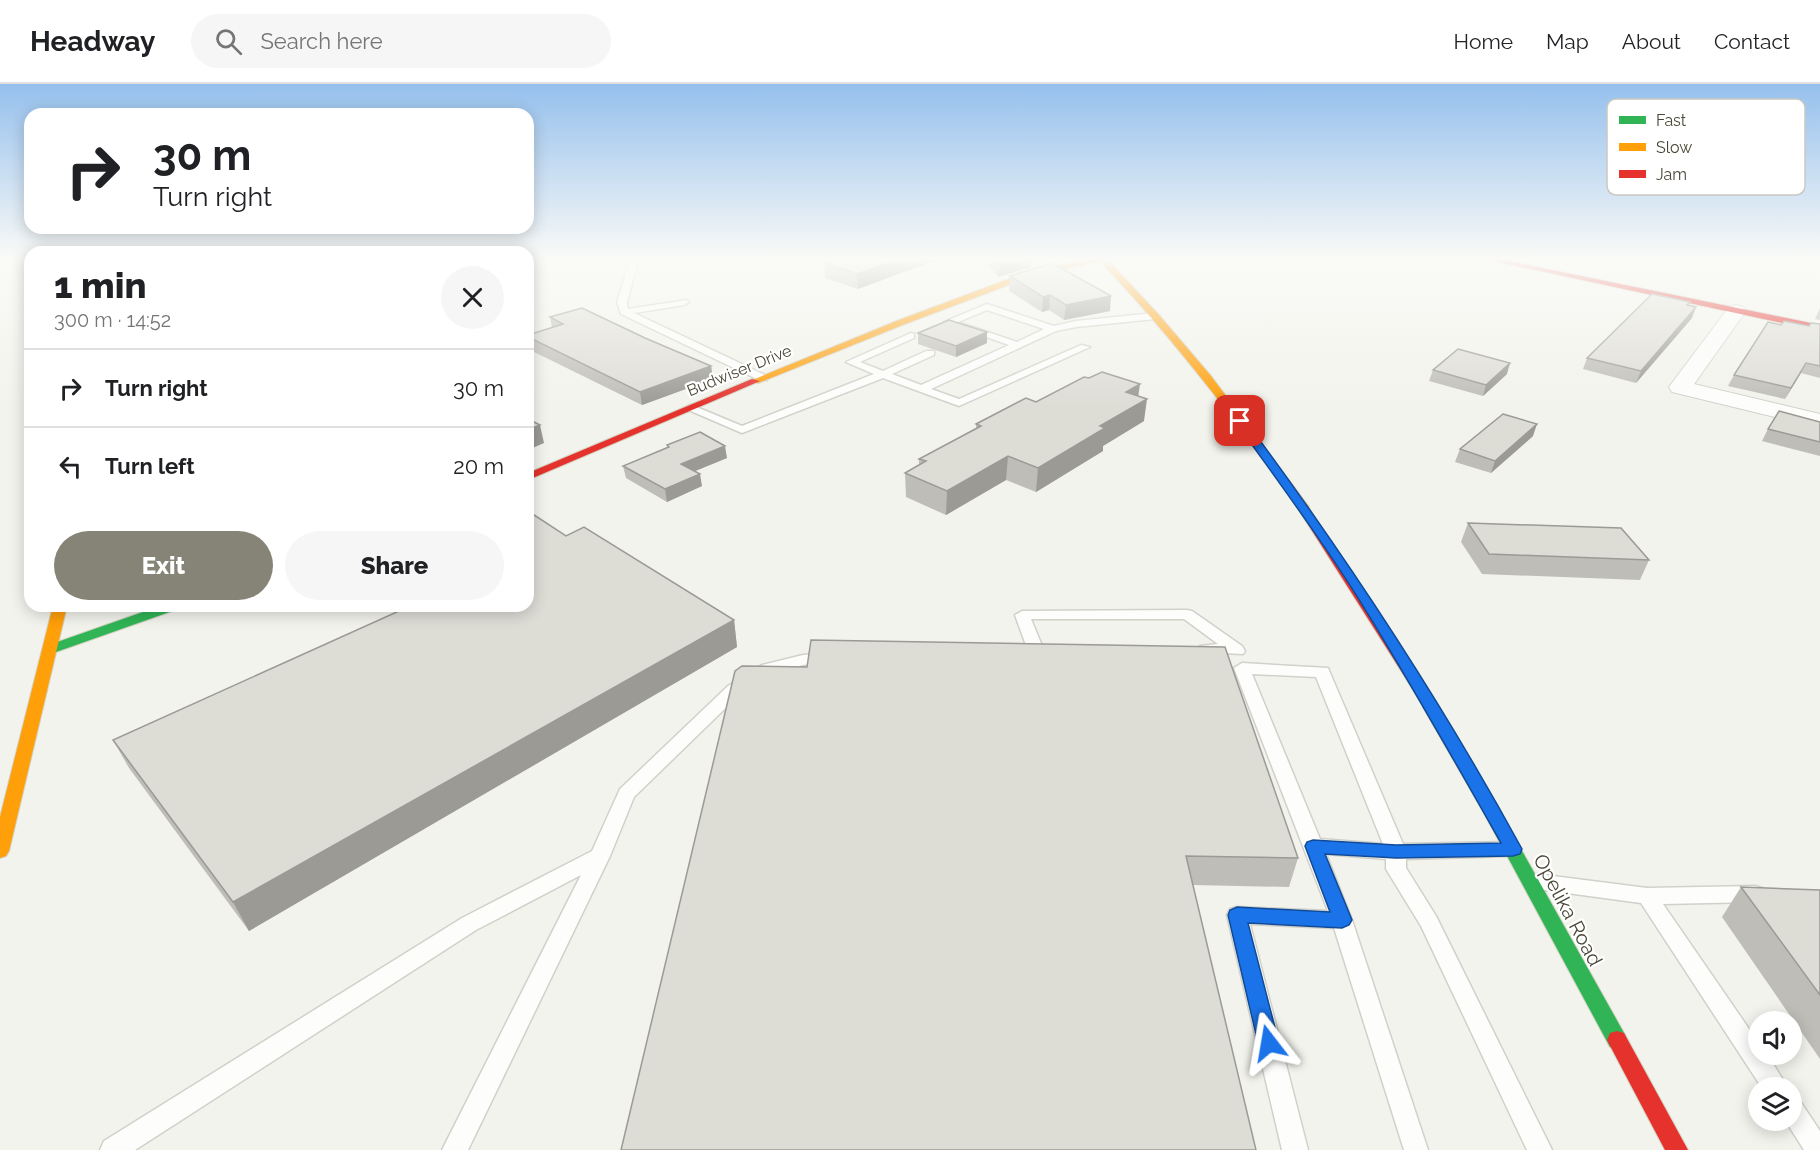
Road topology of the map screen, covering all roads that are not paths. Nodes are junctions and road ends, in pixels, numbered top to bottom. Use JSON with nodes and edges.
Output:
{"nodes":[{"id":1,"x":623,"y":308,"type":"edge"},
{"id":2,"x":650,"y":308,"type":"edge"},
{"id":3,"x":941,"y":308,"type":"edge"},
{"id":4,"x":949,"y":308,"type":"edge"},
{"id":5,"x":985,"y":308,"type":"edge"},
{"id":6,"x":989,"y":308,"type":"edge"},
{"id":7,"x":1147,"y":308,"type":"edge"},
{"id":8,"x":1722,"y":308,"type":"edge"},
{"id":9,"x":1736,"y":311,"type":"junction"},
{"id":10,"x":624,"y":312,"type":"junction"},
{"id":11,"x":967,"y":315,"type":"junction"},
{"id":12,"x":1155,"y":316,"type":"junction"},
{"id":13,"x":1820,"y":328,"type":"edge"},
{"id":14,"x":1053,"y":329,"type":"junction"},
{"id":15,"x":911,"y":336,"type":"dead end"},
{"id":16,"x":1017,"y":345,"type":"junction"},
{"id":17,"x":1085,"y":347,"type":"dead end"},
{"id":18,"x":930,"y":353,"type":"dead end"},
{"id":19,"x":884,"y":374,"type":"junction"},
{"id":20,"x":763,"y":378,"type":"junction"},
{"id":21,"x":921,"y":389,"type":"junction"},
{"id":22,"x":690,"y":408,"type":"junction"},
{"id":23,"x":1820,"y":421,"type":"edge"},
{"id":24,"x":534,"y":474,"type":"edge"},
{"id":25,"x":59,"y":612,"type":"edge"},
{"id":26,"x":156,"y":612,"type":"edge"},
{"id":27,"x":51,"y":649,"type":"junction"},
{"id":28,"x":1012,"y":649,"type":"edge"},
{"id":29,"x":1189,"y":649,"type":"edge"},
{"id":30,"x":1236,"y":649,"type":"junction"},
{"id":31,"x":849,"y":657,"type":"edge"},
{"id":32,"x":1242,"y":668,"type":"junction"},
{"id":33,"x":1313,"y":846,"type":"junction"},
{"id":34,"x":1513,"y":849,"type":"junction"},
{"id":35,"x":0,"y":851,"type":"edge"},
{"id":36,"x":1396,"y":852,"type":"junction"},
{"id":37,"x":600,"y":856,"type":"junction"},
{"id":38,"x":1531,"y":882,"type":"junction"},
{"id":39,"x":1769,"y":894,"type":"edge"},
{"id":40,"x":1647,"y":896,"type":"junction"},
{"id":41,"x":1342,"y":920,"type":"junction"},
{"id":42,"x":1769,"y":1077,"type":"edge"},
{"id":43,"x":1802,"y":1126,"type":"edge"},
{"id":44,"x":113,"y":1150,"type":"edge"},
{"id":45,"x":455,"y":1150,"type":"edge"},
{"id":46,"x":1295,"y":1150,"type":"edge"},
{"id":47,"x":1416,"y":1150,"type":"edge"},
{"id":48,"x":1540,"y":1150,"type":"edge"},
{"id":49,"x":1677,"y":1150,"type":"edge"},
{"id":50,"x":1818,"y":1150,"type":"edge"}],
"edges":[{"from":1,"to":10,"type":"lane"},
{"from":2,"to":10,"type":"lane"},
{"from":3,"to":20,"type":"street","name":"Budwiser Drive"},
{"from":4,"to":11,"type":"lane"},
{"from":5,"to":11,"type":"lane"},
{"from":6,"to":14,"type":"lane"},
{"from":7,"to":12,"type":"street","name":"Opelika Road"},
{"from":8,"to":9,"type":"street"},
{"from":9,"to":13,"type":"street"},
{"from":9,"to":23,"type":"street"},
{"from":10,"to":20,"type":"lane"},
{"from":11,"to":16,"type":"lane"},
{"from":12,"to":14,"type":"lane"},
{"from":12,"to":34,"type":"street","name":"Opelika Road"},
{"from":14,"to":16,"type":"lane"},
{"from":15,"to":19,"type":"lane"},
{"from":16,"to":21,"type":"lane"},
{"from":17,"to":21,"type":"lane"},
{"from":18,"to":19,"type":"lane"},
{"from":19,"to":21,"type":"lane"},
{"from":19,"to":22,"type":"lane"},
{"from":20,"to":22,"type":"street","name":"Budwiser Drive"},
{"from":22,"to":24,"type":"street","name":"Budwiser Drive"},
{"from":25,"to":27,"type":"street"},
{"from":26,"to":27,"type":"street"},
{"from":27,"to":35,"type":"street"},
{"from":28,"to":30,"type":"lane"},
{"from":29,"to":30,"type":"lane"},
{"from":30,"to":32,"type":"lane"},
{"from":31,"to":37,"type":"lane"},
{"from":32,"to":33,"type":"lane"},
{"from":32,"to":36,"type":"lane"},
{"from":33,"to":36,"type":"lane"},
{"from":33,"to":41,"type":"lane"},
{"from":34,"to":36,"type":"lane"},
{"from":34,"to":38,"type":"street","name":"Opelika Road"},
{"from":36,"to":48,"type":"lane"},
{"from":37,"to":44,"type":"lane"},
{"from":37,"to":45,"type":"lane"},
{"from":38,"to":40,"type":"lane"},
{"from":38,"to":49,"type":"street","name":"Opelika Road"},
{"from":39,"to":40,"type":"lane"},
{"from":40,"to":42,"type":"lane"},
{"from":41,"to":46,"type":"lane"},
{"from":41,"to":47,"type":"lane"},
{"from":43,"to":50,"type":"lane"}]}
